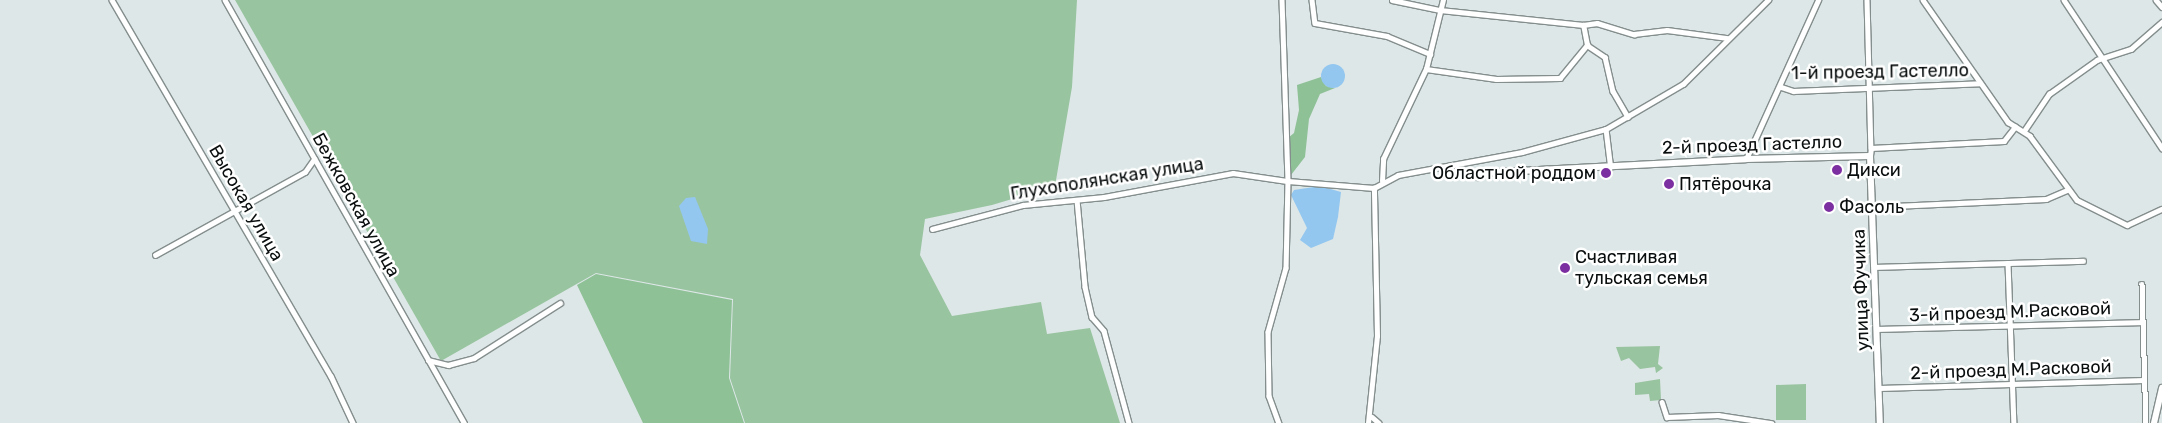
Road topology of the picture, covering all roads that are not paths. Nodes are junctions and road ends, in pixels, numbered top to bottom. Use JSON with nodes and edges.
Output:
{"nodes":[{"id":1,"x":112,"y":0,"type":"edge"},
{"id":2,"x":225,"y":0,"type":"edge"},
{"id":3,"x":1282,"y":0,"type":"edge"},
{"id":4,"x":1312,"y":0,"type":"edge"},
{"id":5,"x":1392,"y":0,"type":"edge"},
{"id":6,"x":1442,"y":0,"type":"edge"},
{"id":7,"x":1768,"y":0,"type":"edge"},
{"id":8,"x":1818,"y":0,"type":"edge"},
{"id":9,"x":1867,"y":0,"type":"edge"},
{"id":10,"x":1923,"y":0,"type":"edge"},
{"id":11,"x":2064,"y":0,"type":"edge"},
{"id":12,"x":2156,"y":0,"type":"edge"},
{"id":13,"x":2162,"y":7,"type":"edge"},
{"id":14,"x":1440,"y":10,"type":"junction"},
{"id":15,"x":2162,"y":22,"type":"edge"},
{"id":16,"x":1582,"y":25,"type":"junction"},
{"id":17,"x":1726,"y":38,"type":"junction"},
{"id":18,"x":1587,"y":45,"type":"junction"},
{"id":19,"x":1430,"y":54,"type":"junction"},
{"id":20,"x":2106,"y":58,"type":"junction"},
{"id":21,"x":1426,"y":69,"type":"junction"},
{"id":22,"x":1980,"y":83,"type":"junction"},
{"id":23,"x":1781,"y":87,"type":"junction"},
{"id":24,"x":1870,"y":89,"type":"junction"},
{"id":25,"x":1628,"y":117,"type":"junction"},
{"id":26,"x":2015,"y":127,"type":"junction"},
{"id":27,"x":1606,"y":129,"type":"junction"},
{"id":28,"x":2024,"y":132,"type":"junction"},
{"id":29,"x":1871,"y":148,"type":"junction"},
{"id":30,"x":2162,"y":148,"type":"edge"},
{"id":31,"x":1870,"y":156,"type":"junction"},
{"id":32,"x":314,"y":159,"type":"junction"},
{"id":33,"x":1746,"y":159,"type":"junction"},
{"id":34,"x":1611,"y":167,"type":"junction"},
{"id":35,"x":1478,"y":177,"type":"dead end"},
{"id":36,"x":1288,"y":181,"type":"junction"},
{"id":37,"x":1382,"y":181,"type":"junction"},
{"id":38,"x":1374,"y":188,"type":"junction"},
{"id":39,"x":2066,"y":190,"type":"junction"},
{"id":40,"x":1077,"y":200,"type":"junction"},
{"id":41,"x":1872,"y":207,"type":"junction"},
{"id":42,"x":2162,"y":209,"type":"edge"},
{"id":43,"x":235,"y":211,"type":"junction"},
{"id":44,"x":932,"y":228,"type":"dead end"},
{"id":45,"x":155,"y":256,"type":"dead end"},
{"id":46,"x":2083,"y":261,"type":"dead end"},
{"id":47,"x":2008,"y":263,"type":"junction"},
{"id":48,"x":1875,"y":267,"type":"junction"},
{"id":49,"x":2142,"y":284,"type":"dead end"},
{"id":50,"x":560,"y":303,"type":"dead end"},
{"id":51,"x":2143,"y":322,"type":"junction"},
{"id":52,"x":2011,"y":326,"type":"junction"},
{"id":53,"x":1878,"y":329,"type":"junction"},
{"id":54,"x":428,"y":360,"type":"junction"},
{"id":55,"x":2144,"y":380,"type":"junction"},
{"id":56,"x":2013,"y":384,"type":"junction"},
{"id":57,"x":1879,"y":388,"type":"junction"},
{"id":58,"x":2162,"y":388,"type":"edge"},
{"id":59,"x":1662,"y":402,"type":"dead end"},
{"id":60,"x":1372,"y":417,"type":"junction"},
{"id":61,"x":353,"y":423,"type":"edge"},
{"id":62,"x":464,"y":423,"type":"edge"},
{"id":63,"x":1128,"y":423,"type":"edge"},
{"id":64,"x":1279,"y":423,"type":"edge"},
{"id":65,"x":1368,"y":423,"type":"edge"},
{"id":66,"x":1379,"y":423,"type":"edge"},
{"id":67,"x":1771,"y":423,"type":"edge"},
{"id":68,"x":1880,"y":423,"type":"edge"},
{"id":69,"x":2014,"y":423,"type":"edge"},
{"id":70,"x":2146,"y":423,"type":"edge"},
{"id":71,"x":2154,"y":423,"type":"edge"}],
"edges":[{"from":1,"to":43,"type":"street","name":"Высокая улица"},
{"from":2,"to":32,"type":"street","name":"Бежковская улица"},
{"from":3,"to":36,"type":"street"},
{"from":4,"to":19,"type":"street"},
{"from":5,"to":14,"type":"street"},
{"from":6,"to":14,"type":"street"},
{"from":7,"to":17,"type":"street"},
{"from":8,"to":23,"type":"street"},
{"from":9,"to":24,"type":"street"},
{"from":10,"to":22,"type":"street"},
{"from":11,"to":20,"type":"street"},
{"from":12,"to":13,"type":"street"},
{"from":14,"to":16,"type":"street"},
{"from":14,"to":19,"type":"street"},
{"from":15,"to":20,"type":"street"},
{"from":16,"to":17,"type":"street"},
{"from":16,"to":18,"type":"street"},
{"from":17,"to":25,"type":"street"},
{"from":18,"to":21,"type":"street"},
{"from":18,"to":25,"type":"street"},
{"from":19,"to":21,"type":"street"},
{"from":20,"to":28,"type":"street"},
{"from":20,"to":30,"type":"street"},
{"from":21,"to":37,"type":"street"},
{"from":22,"to":24,"type":"street","name":"1-й проезд Гастелло"},
{"from":22,"to":26,"type":"street"},
{"from":23,"to":24,"type":"street","name":"1-й проезд Гастелло"},
{"from":23,"to":33,"type":"street"},
{"from":24,"to":29,"type":"street"},
{"from":25,"to":27,"type":"street"},
{"from":26,"to":28,"type":"street"},
{"from":26,"to":29,"type":"street"},
{"from":27,"to":34,"type":"street"},
{"from":27,"to":37,"type":"street"},
{"from":28,"to":39,"type":"street"},
{"from":29,"to":31,"type":"street"},
{"from":31,"to":33,"type":"street","name":"2-й проезд Гастелло"},
{"from":31,"to":41,"type":"street","name":"улица Фучика"},
{"from":32,"to":43,"type":"street"},
{"from":32,"to":54,"type":"street","name":"Бежковская улица"},
{"from":33,"to":34,"type":"street","name":"2-й проезд Гастелло"},
{"from":34,"to":35,"type":"street","name":"2-й проезд Гастелло"},
{"from":36,"to":38,"type":"street"},
{"from":36,"to":40,"type":"street","name":"Глухополянская улица"},
{"from":36,"to":64,"type":"street"},
{"from":37,"to":38,"type":"street"},
{"from":38,"to":60,"type":"street"},
{"from":39,"to":41,"type":"street"},
{"from":39,"to":42,"type":"street"},
{"from":40,"to":44,"type":"street","name":"Глухополянская улица"},
{"from":40,"to":63,"type":"street"},
{"from":41,"to":48,"type":"street","name":"улица Фучика"},
{"from":43,"to":45,"type":"street"},
{"from":43,"to":61,"type":"street","name":"Высокая улица"},
{"from":46,"to":47,"type":"street"},
{"from":47,"to":48,"type":"street"},
{"from":47,"to":52,"type":"street"},
{"from":48,"to":53,"type":"street","name":"улица Фучика"},
{"from":49,"to":51,"type":"street"},
{"from":50,"to":54,"type":"street"},
{"from":51,"to":52,"type":"street","name":"3-й проезд М.Расковой"},
{"from":51,"to":55,"type":"street"},
{"from":52,"to":53,"type":"street","name":"3-й проезд М.Расковой"},
{"from":52,"to":56,"type":"street"},
{"from":53,"to":57,"type":"street","name":"улица Фучика"},
{"from":54,"to":62,"type":"street","name":"Бежковская улица"},
{"from":55,"to":56,"type":"street","name":"2-й проезд М.Расковой"},
{"from":55,"to":70,"type":"street"},
{"from":56,"to":57,"type":"street","name":"2-й проезд М.Расковой"},
{"from":56,"to":69,"type":"street"},
{"from":57,"to":68,"type":"street","name":"улица Фучика"},
{"from":58,"to":71,"type":"street"},
{"from":59,"to":67,"type":"street"},
{"from":60,"to":65,"type":"street"},
{"from":60,"to":66,"type":"street"}]}
